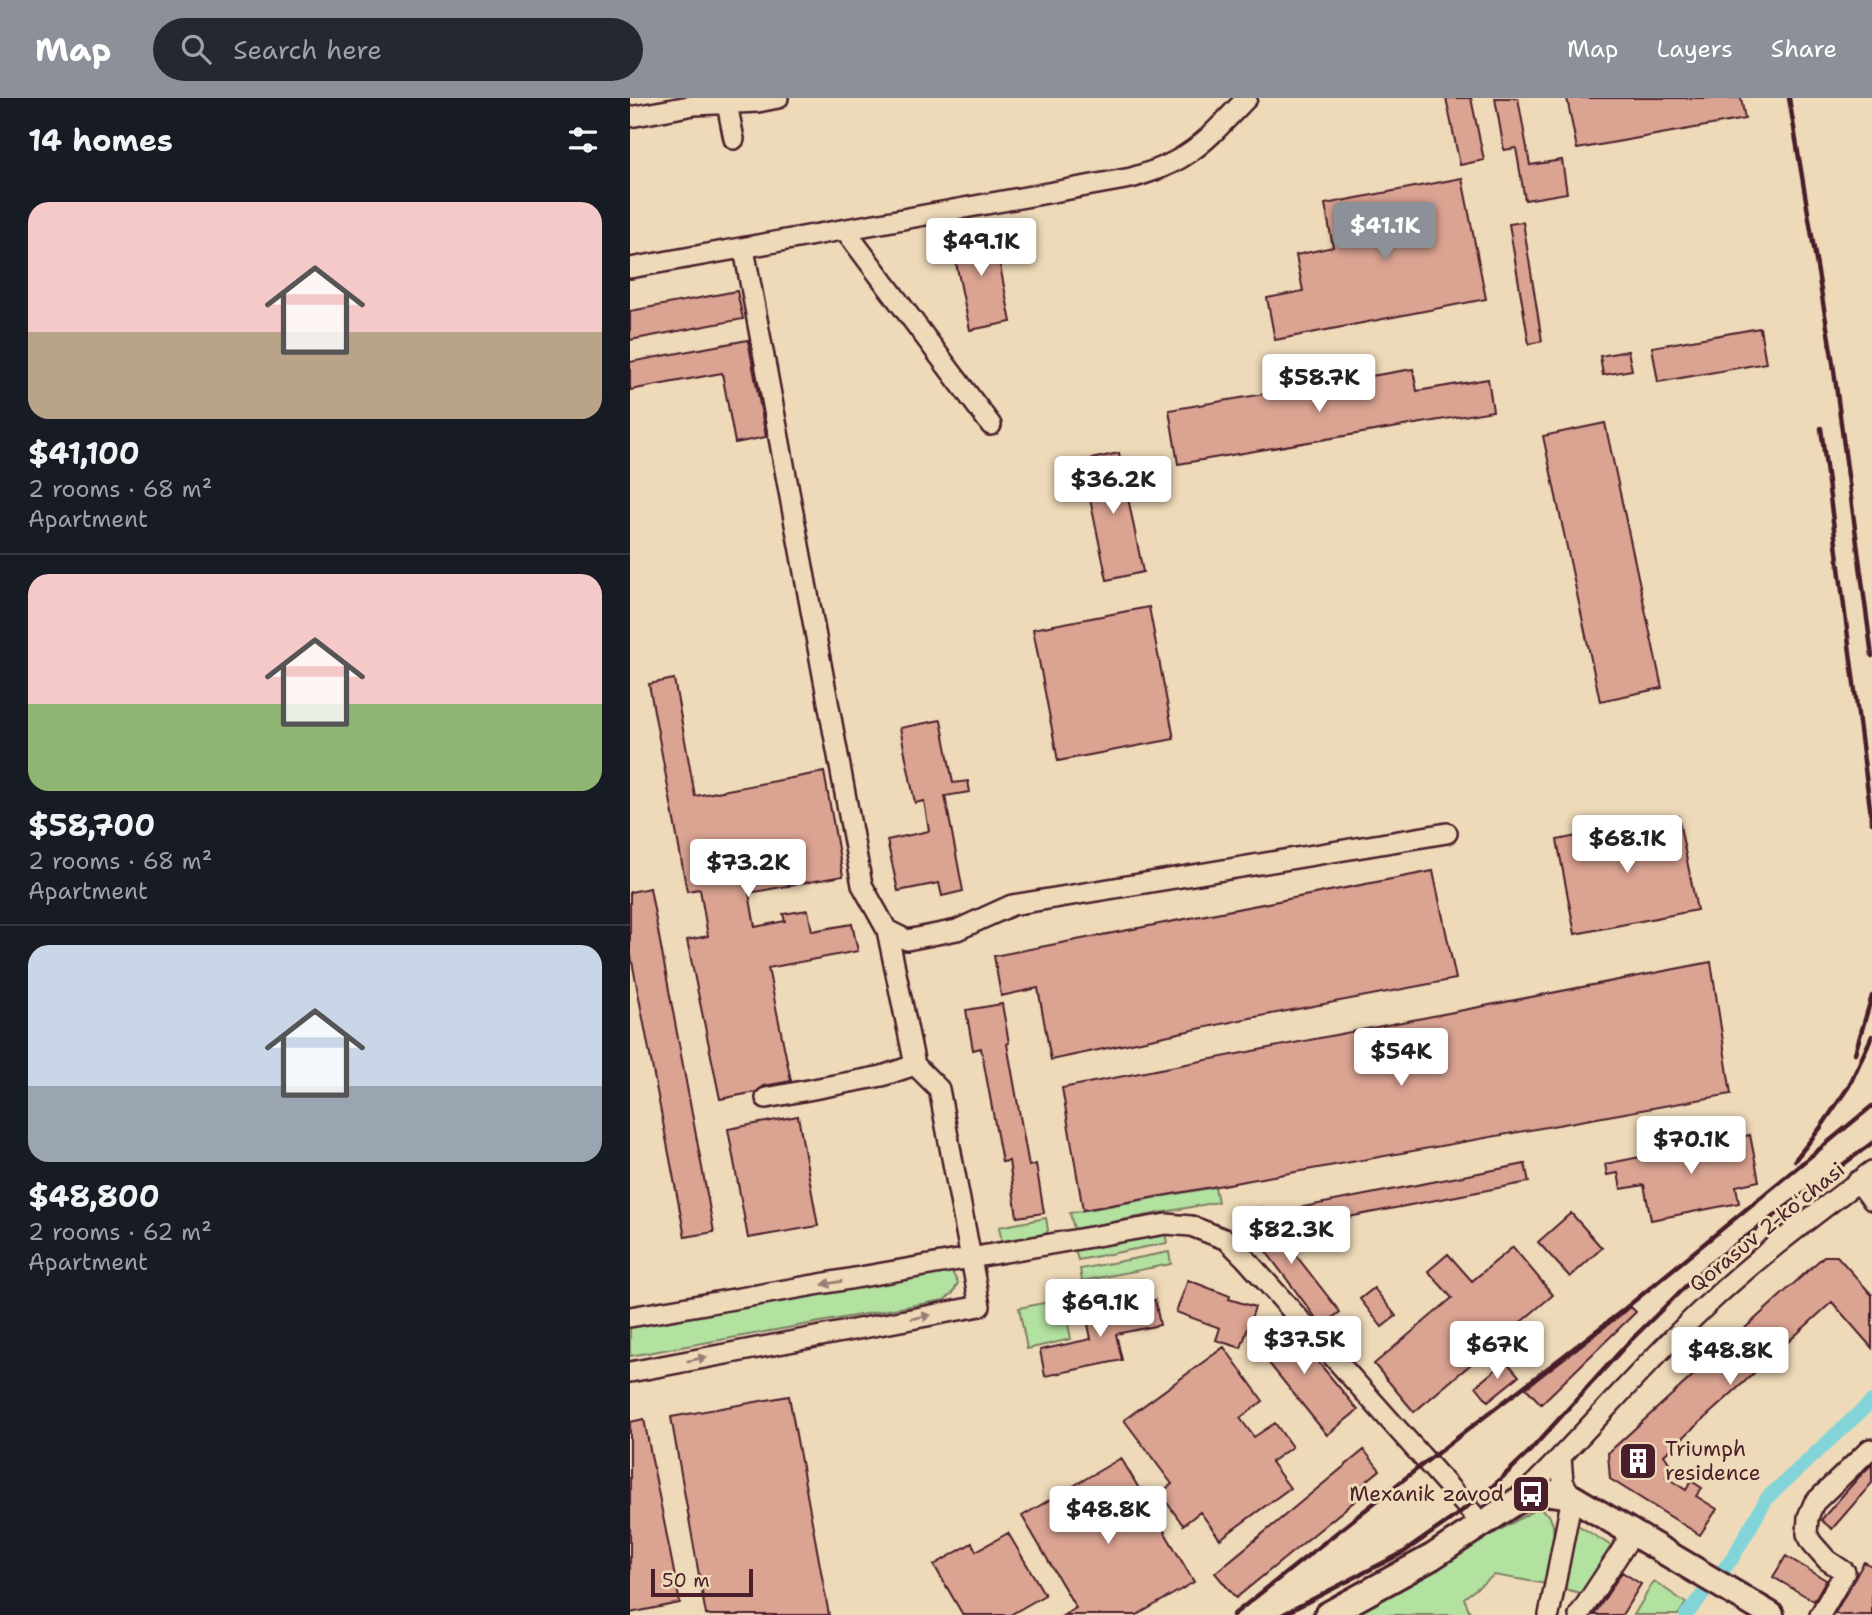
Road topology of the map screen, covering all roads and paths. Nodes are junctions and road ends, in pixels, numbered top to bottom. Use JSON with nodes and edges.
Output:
{"nodes":[{"id":1,"x":778,"y":98,"type":"edge"},
{"id":2,"x":1247,"y":98,"type":"edge"},
{"id":3,"x":727,"y":104,"type":"junction"},
{"id":4,"x":630,"y":117,"type":"edge"},
{"id":5,"x":734,"y":139,"type":"dead end"},
{"id":6,"x":845,"y":230,"type":"junction"},
{"id":7,"x":744,"y":249,"type":"junction"},
{"id":8,"x":630,"y":268,"type":"edge"},
{"id":9,"x":991,"y":425,"type":"dead end"},
{"id":10,"x":1447,"y":832,"type":"dead end"},
{"id":11,"x":887,"y":930,"type":"junction"},
{"id":12,"x":915,"y":1065,"type":"junction"},
{"id":13,"x":766,"y":1098,"type":"dead end"},
{"id":14,"x":1865,"y":1176,"type":"edge"},
{"id":15,"x":1872,"y":1200,"type":"edge"},
{"id":16,"x":972,"y":1259,"type":"junction"},
{"id":17,"x":630,"y":1317,"type":"edge"},
{"id":18,"x":630,"y":1372,"type":"edge"},
{"id":19,"x":1870,"y":1449,"type":"dead end"},
{"id":20,"x":1561,"y":1458,"type":"junction"},
{"id":21,"x":1572,"y":1497,"type":"junction"},
{"id":22,"x":1517,"y":1501,"type":"junction"},
{"id":23,"x":1483,"y":1525,"type":"junction"},
{"id":24,"x":1633,"y":1533,"type":"junction"},
{"id":25,"x":1327,"y":1615,"type":"edge"},
{"id":26,"x":1549,"y":1615,"type":"edge"},
{"id":27,"x":1579,"y":1615,"type":"edge"},
{"id":28,"x":1770,"y":1615,"type":"edge"},
{"id":29,"x":1821,"y":1615,"type":"edge"}],
"edges":[{"from":1,"to":3,"type":"street"},
{"from":2,"to":6,"type":"street"},
{"from":3,"to":4,"type":"street"},
{"from":3,"to":5,"type":"street"},
{"from":6,"to":7,"type":"street"},
{"from":6,"to":9,"type":"street"},
{"from":7,"to":8,"type":"street"},
{"from":7,"to":11,"type":"street"},
{"from":10,"to":11,"type":"street"},
{"from":11,"to":12,"type":"street"},
{"from":12,"to":13,"type":"street"},
{"from":12,"to":16,"type":"street"},
{"from":14,"to":15,"type":"street"},
{"from":14,"to":20,"type":"street","name":"Qorasuv 2-koʻchasi"},
{"from":16,"to":17,"type":"street","one_way":true},
{"from":18,"to":16,"type":"street","one_way":true},
{"from":16,"to":23,"type":"street"},
{"from":19,"to":29,"type":"street"},
{"from":20,"to":21,"type":"street"},
{"from":20,"to":22,"type":"street","name":"Qorasuv 2-koʻchasi"},
{"from":21,"to":22,"type":"main road"},
{"from":21,"to":24,"type":"main road"},
{"from":21,"to":26,"type":"street"},
{"from":22,"to":23,"type":"main road"},
{"from":23,"to":25,"type":"main road"},
{"from":24,"to":27,"type":"street"},
{"from":24,"to":28,"type":"main road"}]}
